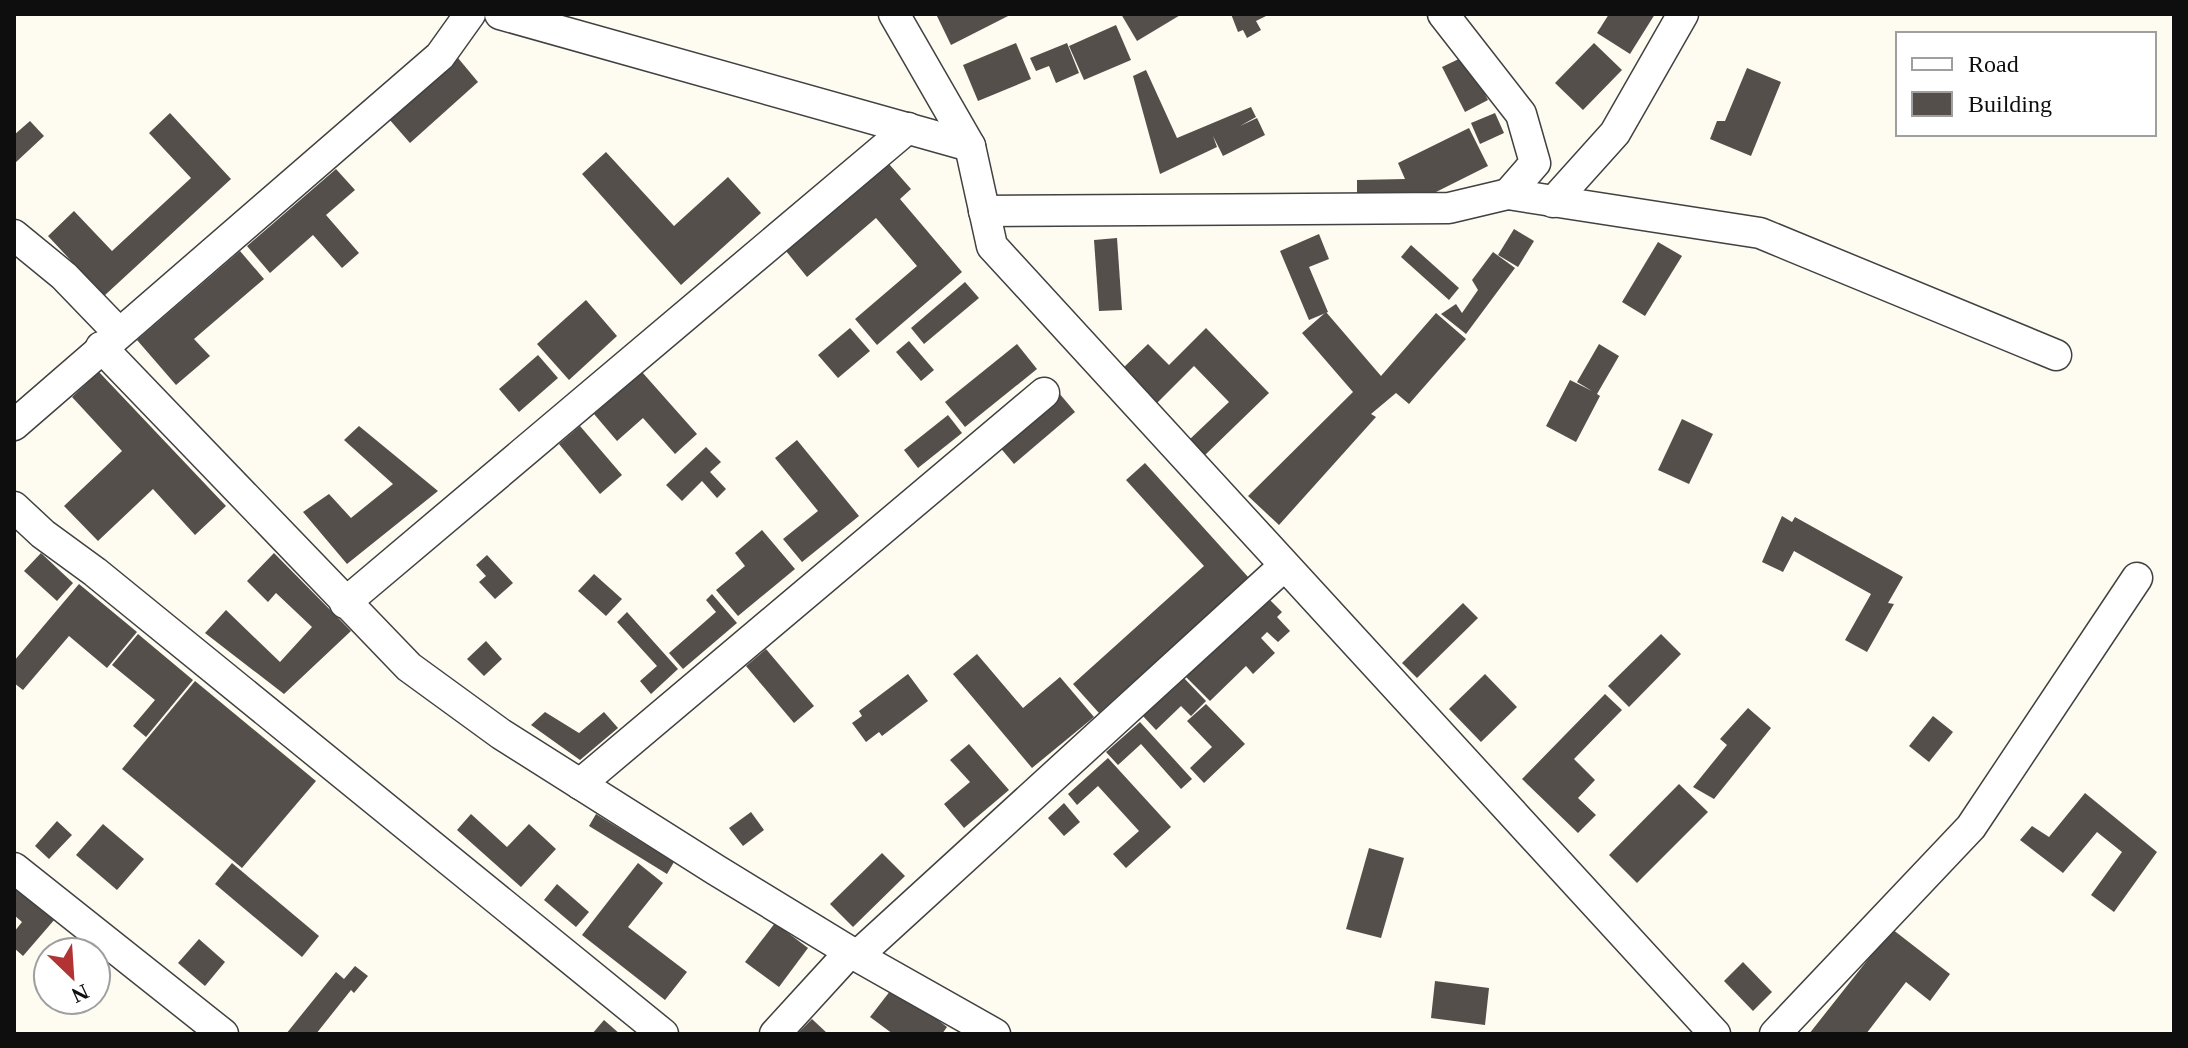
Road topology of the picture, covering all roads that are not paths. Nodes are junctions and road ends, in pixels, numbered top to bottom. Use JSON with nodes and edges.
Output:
{"nodes":[{"id":1,"x":470,"y":14,"type":"edge"},
{"id":2,"x":500,"y":14,"type":"edge"},
{"id":3,"x":894,"y":14,"type":"edge"},
{"id":4,"x":1443,"y":14,"type":"edge"},
{"id":5,"x":1683,"y":14,"type":"edge"},
{"id":6,"x":908,"y":128,"type":"junction"},
{"id":7,"x":970,"y":146,"type":"junction"},
{"id":8,"x":1508,"y":194,"type":"junction"},
{"id":9,"x":1553,"y":202,"type":"junction"},
{"id":10,"x":984,"y":211,"type":"junction"},
{"id":11,"x":14,"y":235,"type":"edge"},
{"id":12,"x":110,"y":339,"type":"junction"},
{"id":13,"x":2056,"y":355,"type":"dead end"},
{"id":14,"x":1044,"y":393,"type":"dead end"},
{"id":15,"x":14,"y":425,"type":"edge"},
{"id":16,"x":14,"y":507,"type":"edge"},
{"id":17,"x":1284,"y":566,"type":"junction"},
{"id":18,"x":2137,"y":578,"type":"dead end"},
{"id":19,"x":345,"y":603,"type":"junction"},
{"id":20,"x":580,"y":784,"type":"junction"},
{"id":21,"x":14,"y":868,"type":"edge"},
{"id":22,"x":853,"y":954,"type":"junction"},
{"id":23,"x":223,"y":1034,"type":"edge"},
{"id":24,"x":663,"y":1034,"type":"edge"},
{"id":25,"x":775,"y":1034,"type":"edge"},
{"id":26,"x":995,"y":1034,"type":"edge"},
{"id":27,"x":1715,"y":1034,"type":"edge"},
{"id":28,"x":1775,"y":1034,"type":"edge"}],
"edges":[{"from":1,"to":12,"type":"street"},
{"from":2,"to":6,"type":"street"},
{"from":3,"to":7,"type":"street"},
{"from":4,"to":8,"type":"street"},
{"from":5,"to":9,"type":"street"},
{"from":6,"to":7,"type":"street"},
{"from":6,"to":19,"type":"street"},
{"from":7,"to":10,"type":"street"},
{"from":8,"to":9,"type":"street"},
{"from":8,"to":10,"type":"street"},
{"from":9,"to":13,"type":"street"},
{"from":10,"to":17,"type":"street"},
{"from":11,"to":12,"type":"street"},
{"from":12,"to":15,"type":"street"},
{"from":12,"to":19,"type":"street"},
{"from":14,"to":20,"type":"street"},
{"from":16,"to":24,"type":"street"},
{"from":17,"to":22,"type":"street"},
{"from":17,"to":27,"type":"street"},
{"from":18,"to":28,"type":"street"},
{"from":19,"to":20,"type":"street"},
{"from":20,"to":22,"type":"street"},
{"from":21,"to":23,"type":"street"},
{"from":22,"to":25,"type":"street"},
{"from":22,"to":26,"type":"street"}]}
